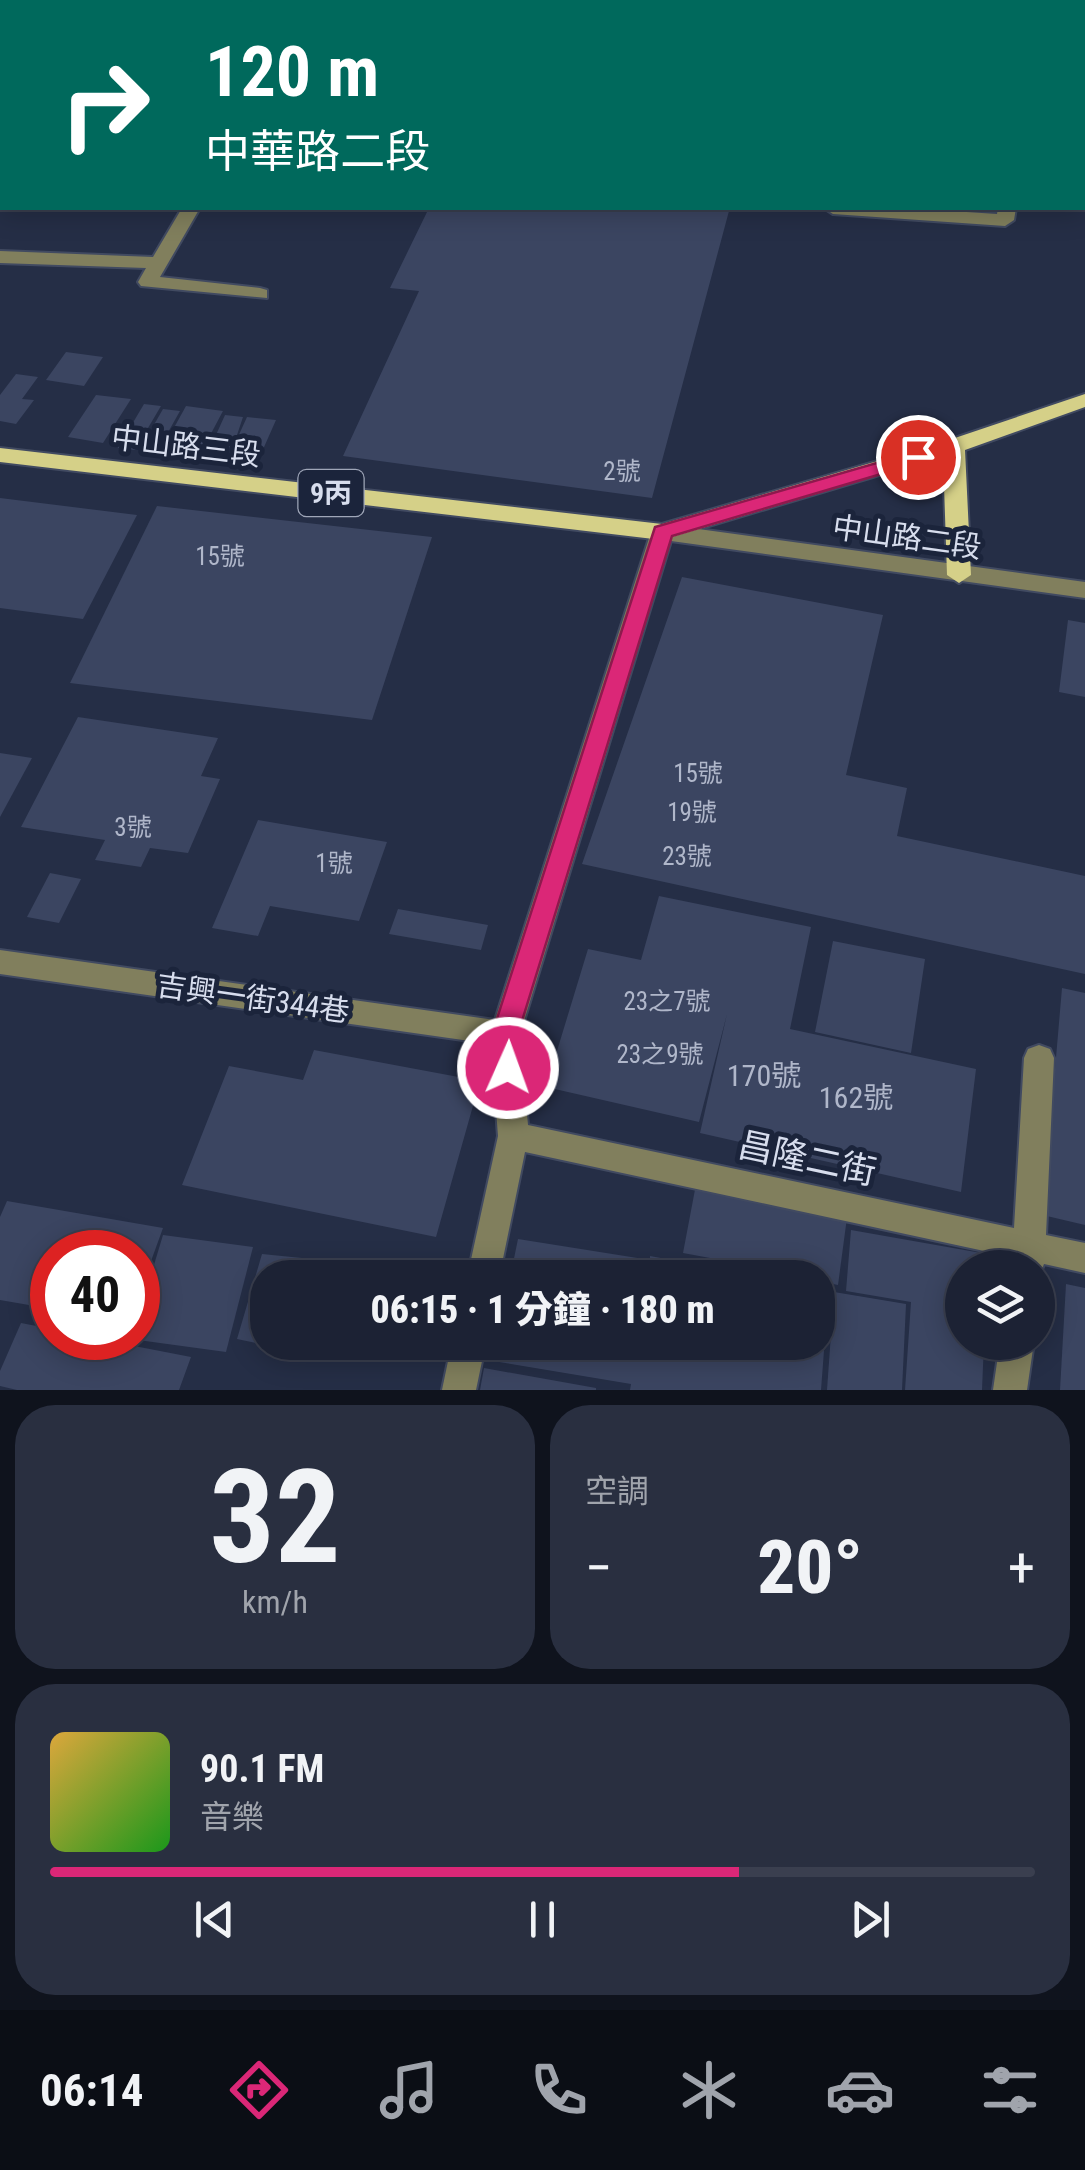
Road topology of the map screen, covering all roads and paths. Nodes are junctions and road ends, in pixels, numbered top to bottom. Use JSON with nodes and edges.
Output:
{"nodes":[{"id":1,"x":190,"y":210,"type":"edge"},
{"id":2,"x":891,"y":210,"type":"edge"},
{"id":3,"x":1006,"y":214,"type":"edge"},
{"id":4,"x":0,"y":257,"type":"edge"},
{"id":5,"x":158,"y":263,"type":"junction"},
{"id":6,"x":260,"y":294,"type":"dead end"},
{"id":7,"x":1085,"y":400,"type":"edge"},
{"id":8,"x":954,"y":446,"type":"junction"},
{"id":9,"x":0,"y":454,"type":"edge"},
{"id":10,"x":662,"y":532,"type":"junction"},
{"id":11,"x":959,"y":575,"type":"junction"},
{"id":12,"x":1085,"y":590,"type":"edge"},
{"id":13,"x":0,"y":962,"type":"edge"},
{"id":14,"x":505,"y":1034,"type":"junction"},
{"id":15,"x":1039,"y":1058,"type":"dead end"},
{"id":16,"x":513,"y":1136,"type":"junction"},
{"id":17,"x":1004,"y":1250,"type":"edge"},
{"id":18,"x":1030,"y":1250,"type":"edge"},
{"id":19,"x":1055,"y":1257,"type":"edge"},
{"id":20,"x":1085,"y":1258,"type":"edge"},
{"id":21,"x":487,"y":1260,"type":"edge"},
{"id":22,"x":465,"y":1360,"type":"edge"},
{"id":23,"x":1014,"y":1360,"type":"edge"},
{"id":24,"x":458,"y":1390,"type":"edge"},
{"id":25,"x":1010,"y":1390,"type":"edge"}],
"edges":[{"from":1,"to":5,"type":"street"},
{"from":2,"to":3,"type":"street"},
{"from":4,"to":5,"type":"street"},
{"from":5,"to":6,"type":"street"},
{"from":7,"to":8,"type":"main road","number":"9丙"},
{"from":8,"to":10,"type":"main road","number":"9丙"},
{"from":8,"to":11,"type":"main road"},
{"from":9,"to":10,"type":"main road","name":"中山路三段","number":"9丙"},
{"from":10,"to":11,"type":"street","name":"中山路二段"},
{"from":10,"to":14,"type":"street"},
{"from":11,"to":12,"type":"street","name":"中山路二段"},
{"from":13,"to":14,"type":"street","name":"吉興一街344巷"},
{"from":14,"to":16,"type":"street"},
{"from":15,"to":18,"type":"street"},
{"from":16,"to":17,"type":"street","name":"昌隆二街"},
{"from":16,"to":21,"type":"street"},
{"from":19,"to":20,"type":"street","name":"昌隆二街"},
{"from":22,"to":24,"type":"street"},
{"from":23,"to":25,"type":"street"}]}
